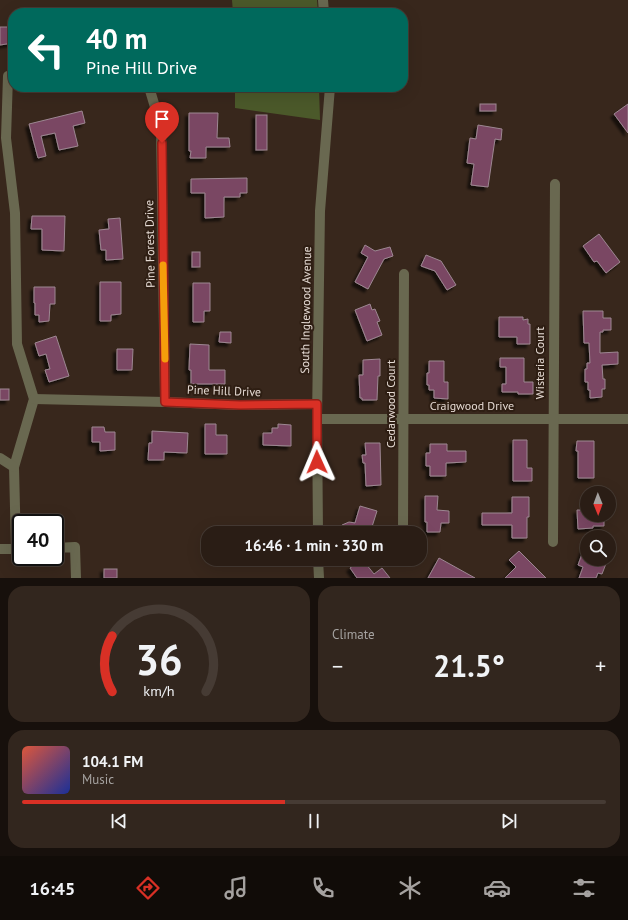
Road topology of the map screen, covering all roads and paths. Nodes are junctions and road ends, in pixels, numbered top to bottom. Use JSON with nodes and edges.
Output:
{"nodes":[{"id":1,"x":7,"y":75,"type":"edge"},
{"id":2,"x":150,"y":92,"type":"edge"},
{"id":3,"x":330,"y":92,"type":"edge"},
{"id":4,"x":555,"y":184,"type":"dead end"},
{"id":5,"x":404,"y":274,"type":"dead end"},
{"id":6,"x":34,"y":399,"type":"junction"},
{"id":7,"x":165,"y":402,"type":"junction"},
{"id":8,"x":317,"y":404,"type":"junction"},
{"id":9,"x":317,"y":419,"type":"junction"},
{"id":10,"x":404,"y":419,"type":"junction"},
{"id":11,"x":553,"y":419,"type":"junction"},
{"id":12,"x":628,"y":419,"type":"edge"},
{"id":13,"x":0,"y":458,"type":"edge"},
{"id":14,"x":14,"y":467,"type":"junction"},
{"id":15,"x":16,"y":514,"type":"edge"},
{"id":16,"x":318,"y":526,"type":"edge"},
{"id":17,"x":403,"y":526,"type":"edge"},
{"id":18,"x":553,"y":542,"type":"dead end"},
{"id":19,"x":64,"y":548,"type":"edge"},
{"id":20,"x":0,"y":549,"type":"edge"},
{"id":21,"x":12,"y":549,"type":"edge"},
{"id":22,"x":318,"y":566,"type":"edge"},
{"id":23,"x":76,"y":578,"type":"edge"},
{"id":24,"x":319,"y":578,"type":"edge"}],
"edges":[{"from":1,"to":6,"type":"street"},
{"from":2,"to":7,"type":"street","name":"Pine Forest Drive"},
{"from":3,"to":8,"type":"street","name":"South Inglewood Avenue"},
{"from":4,"to":11,"type":"street","name":"Wisteria Court"},
{"from":5,"to":10,"type":"street","name":"Cedarwood Court"},
{"from":6,"to":7,"type":"street","name":"Pine Hill Drive"},
{"from":6,"to":14,"type":"street"},
{"from":7,"to":8,"type":"street","name":"Pine Hill Drive"},
{"from":8,"to":9,"type":"street","name":"South Inglewood Avenue"},
{"from":9,"to":10,"type":"street","name":"Craigwood Drive"},
{"from":9,"to":16,"type":"street","name":"South Inglewood Avenue"},
{"from":10,"to":11,"type":"street","name":"Craigwood Drive"},
{"from":10,"to":17,"type":"street","name":"Cedarwood Court"},
{"from":11,"to":12,"type":"street","name":"Craigwood Drive"},
{"from":11,"to":18,"type":"street","name":"Wisteria Court"},
{"from":13,"to":14,"type":"street"},
{"from":14,"to":15,"type":"street"},
{"from":19,"to":23,"type":"street"},
{"from":20,"to":21,"type":"street"},
{"from":22,"to":24,"type":"street"}]}
